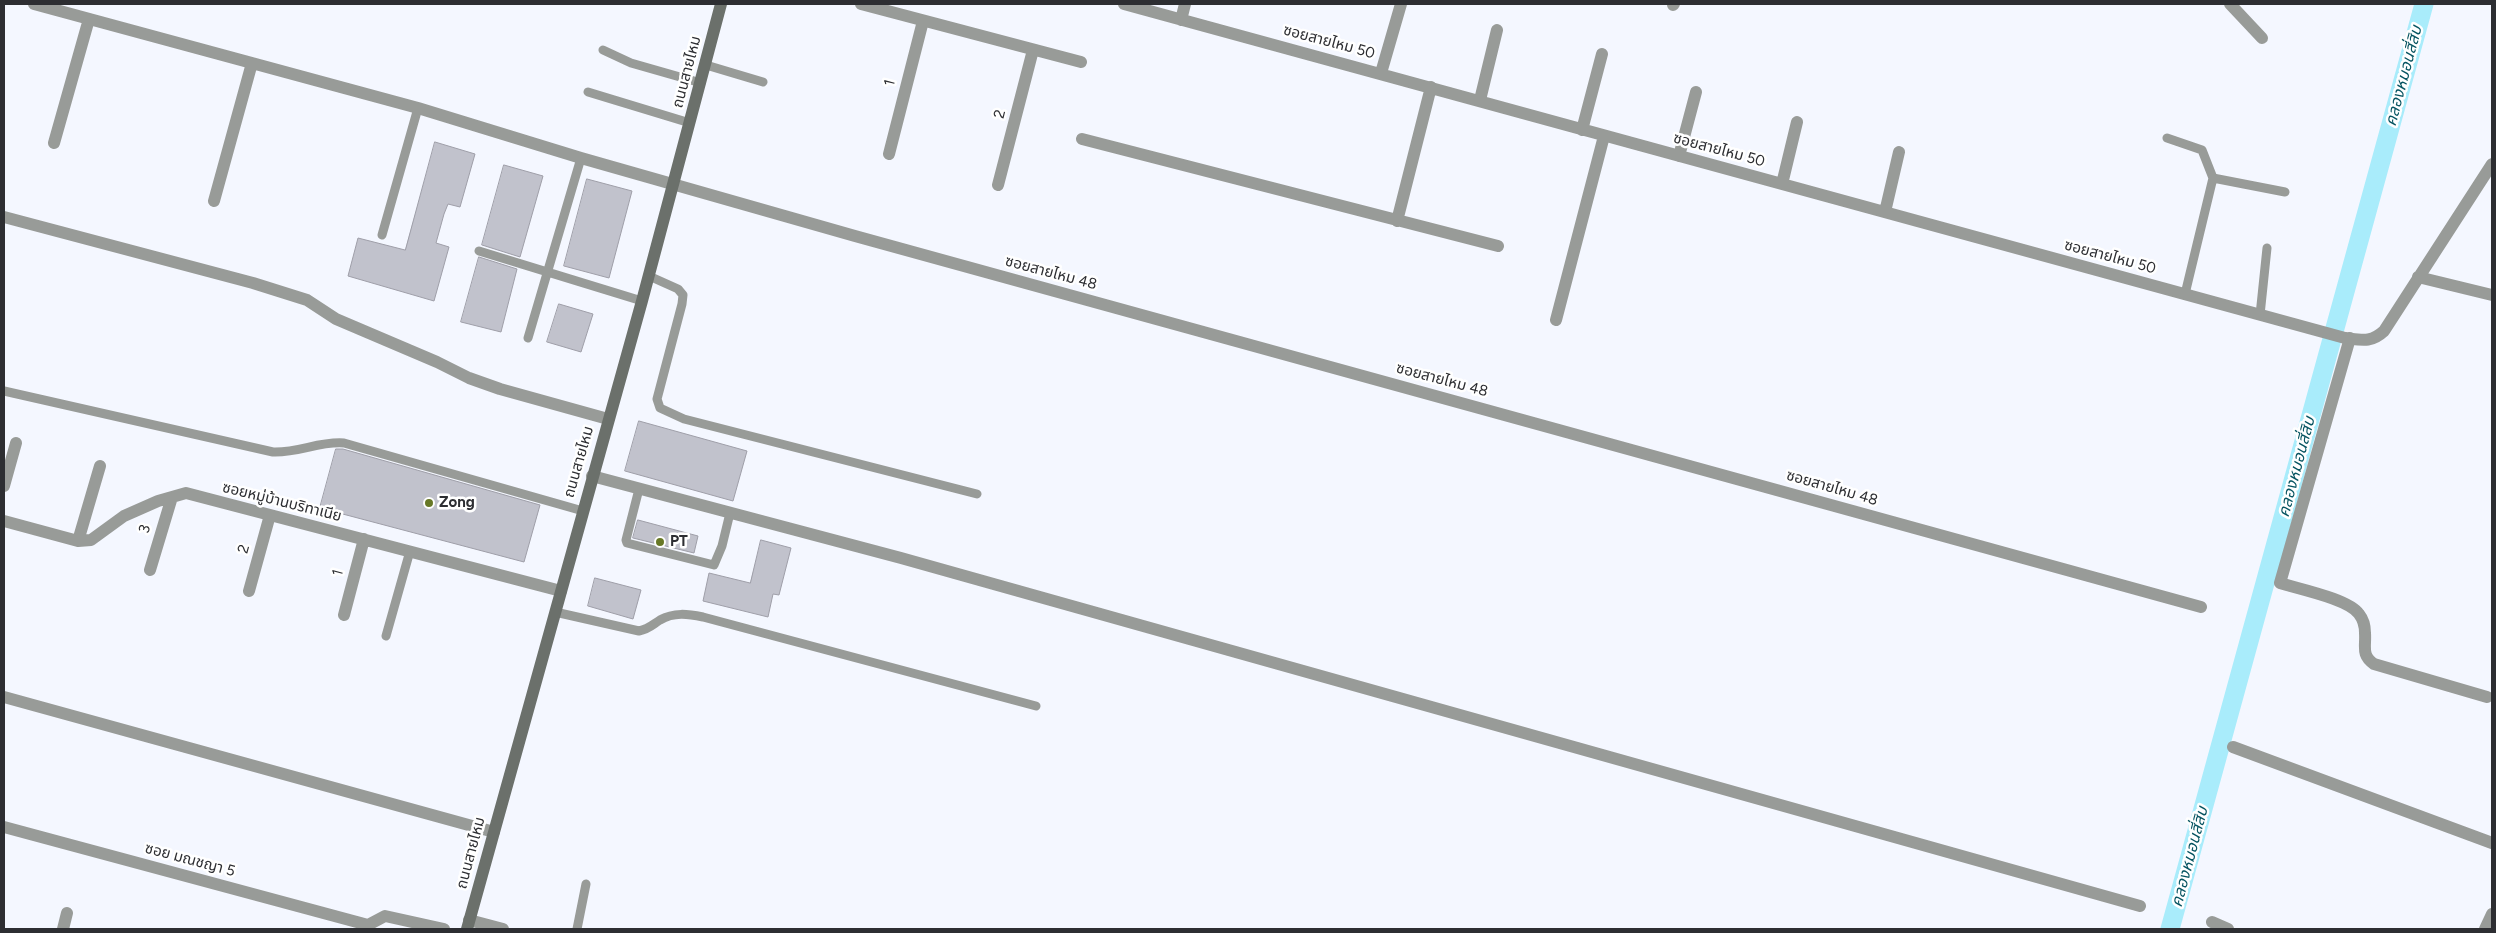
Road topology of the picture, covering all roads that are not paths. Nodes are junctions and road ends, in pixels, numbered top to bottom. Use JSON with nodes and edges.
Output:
{"nodes":[{"id":1,"x":34,"y":4,"type":"edge"},
{"id":2,"x":720,"y":4,"type":"edge"},
{"id":3,"x":861,"y":4,"type":"edge"},
{"id":4,"x":1124,"y":4,"type":"edge"},
{"id":5,"x":1185,"y":4,"type":"edge"},
{"id":6,"x":1401,"y":4,"type":"edge"},
{"id":7,"x":2230,"y":4,"type":"edge"},
{"id":8,"x":89,"y":19,"type":"junction"},
{"id":9,"x":1181,"y":20,"type":"junction"},
{"id":10,"x":923,"y":21,"type":"junction"},
{"id":11,"x":1497,"y":30,"type":"dead end"},
{"id":12,"x":2262,"y":38,"type":"dead end"},
{"id":13,"x":603,"y":50,"type":"dead end"},
{"id":14,"x":1033,"y":50,"type":"junction"},
{"id":15,"x":1602,"y":54,"type":"dead end"},
{"id":16,"x":1081,"y":62,"type":"dead end"},
{"id":17,"x":252,"y":63,"type":"junction"},
{"id":18,"x":706,"y":65,"type":"junction"},
{"id":19,"x":1382,"y":73,"type":"junction"},
{"id":20,"x":763,"y":82,"type":"dead end"},
{"id":21,"x":701,"y":83,"type":"junction"},
{"id":22,"x":1431,"y":87,"type":"junction"},
{"id":23,"x":588,"y":92,"type":"dead end"},
{"id":24,"x":1696,"y":92,"type":"dead end"},
{"id":25,"x":1480,"y":100,"type":"junction"},
{"id":26,"x":418,"y":108,"type":"junction"},
{"id":27,"x":1798,"y":122,"type":"dead end"},
{"id":28,"x":690,"y":123,"type":"junction"},
{"id":29,"x":1582,"y":130,"type":"junction"},
{"id":30,"x":1604,"y":136,"type":"junction"},
{"id":31,"x":2167,"y":138,"type":"dead end"},
{"id":32,"x":1082,"y":139,"type":"dead end"},
{"id":33,"x":54,"y":143,"type":"dead end"},
{"id":34,"x":1899,"y":152,"type":"dead end"},
{"id":35,"x":889,"y":154,"type":"dead end"},
{"id":36,"x":1679,"y":156,"type":"junction"},
{"id":37,"x":581,"y":158,"type":"junction"},
{"id":38,"x":2492,"y":164,"type":"edge"},
{"id":39,"x":2213,"y":178,"type":"junction"},
{"id":40,"x":1782,"y":184,"type":"junction"},
{"id":41,"x":673,"y":185,"type":"junction"},
{"id":42,"x":998,"y":186,"type":"dead end"},
{"id":43,"x":2285,"y":192,"type":"dead end"},
{"id":44,"x":214,"y":201,"type":"dead end"},
{"id":45,"x":1885,"y":212,"type":"junction"},
{"id":46,"x":4,"y":217,"type":"edge"},
{"id":47,"x":1397,"y":221,"type":"junction"},
{"id":48,"x":382,"y":235,"type":"dead end"},
{"id":49,"x":1498,"y":246,"type":"dead end"},
{"id":50,"x":2267,"y":248,"type":"dead end"},
{"id":51,"x":479,"y":251,"type":"dead end"},
{"id":52,"x":547,"y":273,"type":"junction"},
{"id":53,"x":648,"y":276,"type":"junction"},
{"id":54,"x":2418,"y":277,"type":"junction"},
{"id":55,"x":2185,"y":294,"type":"junction"},
{"id":56,"x":2492,"y":295,"type":"edge"},
{"id":57,"x":642,"y":301,"type":"junction"},
{"id":58,"x":2260,"y":315,"type":"junction"},
{"id":59,"x":1556,"y":320,"type":"dead end"},
{"id":60,"x":528,"y":338,"type":"dead end"},
{"id":61,"x":2347,"y":338,"type":"junction"},
{"id":62,"x":4,"y":391,"type":"edge"},
{"id":63,"x":608,"y":419,"type":"junction"},
{"id":64,"x":16,"y":443,"type":"dead end"},
{"id":65,"x":100,"y":466,"type":"dead end"},
{"id":66,"x":592,"y":476,"type":"junction"},
{"id":67,"x":4,"y":486,"type":"edge"},
{"id":68,"x":640,"y":489,"type":"junction"},
{"id":69,"x":977,"y":494,"type":"dead end"},
{"id":70,"x":172,"y":497,"type":"junction"},
{"id":71,"x":583,"y":511,"type":"junction"},
{"id":72,"x":730,"y":513,"type":"junction"},
{"id":73,"x":270,"y":516,"type":"junction"},
{"id":74,"x":4,"y":521,"type":"edge"},
{"id":75,"x":364,"y":540,"type":"junction"},
{"id":76,"x":78,"y":541,"type":"junction"},
{"id":77,"x":410,"y":551,"type":"junction"},
{"id":78,"x":150,"y":570,"type":"dead end"},
{"id":79,"x":249,"y":591,"type":"dead end"},
{"id":80,"x":561,"y":591,"type":"junction"},
{"id":81,"x":2202,"y":607,"type":"dead end"},
{"id":82,"x":555,"y":612,"type":"junction"},
{"id":83,"x":344,"y":615,"type":"dead end"},
{"id":84,"x":386,"y":636,"type":"dead end"},
{"id":85,"x":4,"y":697,"type":"edge"},
{"id":86,"x":2488,"y":697,"type":"dead end"},
{"id":87,"x":1036,"y":706,"type":"dead end"},
{"id":88,"x":2233,"y":747,"type":"dead end"},
{"id":89,"x":4,"y":827,"type":"edge"},
{"id":90,"x":494,"y":832,"type":"junction"},
{"id":91,"x":2492,"y":844,"type":"edge"},
{"id":92,"x":586,"y":884,"type":"dead end"},
{"id":93,"x":2140,"y":906,"type":"dead end"},
{"id":94,"x":67,"y":913,"type":"dead end"},
{"id":95,"x":2492,"y":914,"type":"edge"},
{"id":96,"x":2212,"y":922,"type":"dead end"},
{"id":97,"x":468,"y":924,"type":"edge"},
{"id":98,"x":370,"y":927,"type":"edge"},
{"id":99,"x":63,"y":929,"type":"edge"},
{"id":100,"x":444,"y":929,"type":"edge"},
{"id":101,"x":503,"y":929,"type":"edge"},
{"id":102,"x":577,"y":929,"type":"edge"},
{"id":103,"x":2228,"y":929,"type":"edge"},
{"id":104,"x":2485,"y":929,"type":"edge"}],
"edges":[{"from":1,"to":8,"type":"street","name":"ซอยสายไหม 48"},
{"from":2,"to":18,"type":"main road","name":"ถนนสายไหม"},
{"from":3,"to":10,"type":"street"},
{"from":4,"to":9,"type":"street","name":"ซอยสายไหม 50"},
{"from":5,"to":9,"type":"street"},
{"from":6,"to":19,"type":"street"},
{"from":7,"to":12,"type":"street"},
{"from":8,"to":17,"type":"street","name":"ซอยสายไหม 48"},
{"from":8,"to":33,"type":"street"},
{"from":9,"to":19,"type":"street","name":"ซอยสายไหม 50"},
{"from":10,"to":14,"type":"street"},
{"from":10,"to":35,"type":"street","name":"1"},
{"from":11,"to":25,"type":"street"},
{"from":13,"to":21,"type":"lane"},
{"from":14,"to":16,"type":"street"},
{"from":14,"to":42,"type":"street","name":"2"},
{"from":15,"to":29,"type":"street"},
{"from":17,"to":26,"type":"street","name":"ซอยสายไหม 48"},
{"from":17,"to":44,"type":"street"},
{"from":18,"to":20,"type":"lane"},
{"from":18,"to":21,"type":"main road","name":"ถนนสายไหม"},
{"from":19,"to":22,"type":"street","name":"ซอยสายไหม 50"},
{"from":21,"to":28,"type":"main road","name":"ถนนสายไหม"},
{"from":22,"to":25,"type":"street","name":"ซอยสายไหม 50"},
{"from":22,"to":47,"type":"street"},
{"from":23,"to":28,"type":"lane"},
{"from":24,"to":36,"type":"street"},
{"from":25,"to":29,"type":"street","name":"ซอยสายไหม 50"},
{"from":26,"to":37,"type":"street","name":"ซอยสายไหม 48"},
{"from":26,"to":48,"type":"lane"},
{"from":27,"to":40,"type":"street"},
{"from":28,"to":41,"type":"main road","name":"ถนนสายไหม"},
{"from":29,"to":30,"type":"street","name":"ซอยสายไหม 50"},
{"from":30,"to":36,"type":"street","name":"ซอยสายไหม 50"},
{"from":30,"to":59,"type":"street"},
{"from":31,"to":39,"type":"lane"},
{"from":32,"to":47,"type":"street"},
{"from":34,"to":45,"type":"street"},
{"from":36,"to":40,"type":"street","name":"ซอยสายไหม 50"},
{"from":37,"to":41,"type":"street","name":"ซอยสายไหม 48"},
{"from":37,"to":52,"type":"lane"},
{"from":38,"to":54,"type":"street","name":"ซอยสายไหม 50"},
{"from":39,"to":43,"type":"lane"},
{"from":39,"to":55,"type":"lane"},
{"from":40,"to":45,"type":"street","name":"ซอยสายไหม 50"},
{"from":41,"to":53,"type":"main road","name":"ถนนสายไหม"},
{"from":41,"to":81,"type":"street","name":"ซอยสายไหม 48"},
{"from":45,"to":55,"type":"street","name":"ซอยสายไหม 50"},
{"from":46,"to":63,"type":"street"},
{"from":47,"to":49,"type":"street"},
{"from":50,"to":58,"type":"lane"},
{"from":51,"to":52,"type":"lane"},
{"from":52,"to":57,"type":"lane"},
{"from":52,"to":60,"type":"lane"},
{"from":53,"to":57,"type":"main road","name":"ถนนสายไหม"},
{"from":53,"to":69,"type":"lane"},
{"from":54,"to":56,"type":"street"},
{"from":54,"to":61,"type":"street","name":"ซอยสายไหม 50"},
{"from":55,"to":58,"type":"street","name":"ซอยสายไหม 50"},
{"from":57,"to":63,"type":"main road","name":"ถนนสายไหม"},
{"from":58,"to":61,"type":"street","name":"ซอยสายไหม 50"},
{"from":61,"to":86,"type":"street"},
{"from":62,"to":71,"type":"lane"},
{"from":63,"to":66,"type":"main road","name":"ถนนสายไหม"},
{"from":64,"to":67,"type":"street"},
{"from":65,"to":76,"type":"street"},
{"from":66,"to":68,"type":"street"},
{"from":66,"to":71,"type":"main road","name":"ถนนสายไหม"},
{"from":68,"to":72,"type":"street"},
{"from":68,"to":72,"type":"lane"},
{"from":70,"to":73,"type":"street","name":"ซอยหมู่บ้านบริทาเนีย"},
{"from":70,"to":76,"type":"street","name":"ซอยหมู่บ้านบริทาเนีย"},
{"from":70,"to":78,"type":"street","name":"3"},
{"from":71,"to":80,"type":"main road","name":"ถนนสายไหม"},
{"from":72,"to":93,"type":"street"},
{"from":73,"to":75,"type":"street","name":"ซอยหมู่บ้านบริทาเนีย"},
{"from":73,"to":79,"type":"street","name":"2"},
{"from":74,"to":76,"type":"street"},
{"from":75,"to":77,"type":"street","name":"ซอยหมู่บ้านบริทาเนีย"},
{"from":75,"to":83,"type":"street","name":"1"},
{"from":77,"to":80,"type":"street","name":"ซอยหมู่บ้านบริทาเนีย"},
{"from":77,"to":84,"type":"lane"},
{"from":80,"to":82,"type":"main road","name":"ถนนสายไหม"},
{"from":82,"to":87,"type":"lane"},
{"from":82,"to":90,"type":"main road","name":"ถนนสายไหม"},
{"from":85,"to":90,"type":"street"},
{"from":88,"to":91,"type":"street"},
{"from":89,"to":98,"type":"street","name":"ซอย มณชญา 5"},
{"from":90,"to":97,"type":"main road","name":"ถนนสายไหม"},
{"from":92,"to":102,"type":"lane"},
{"from":94,"to":99,"type":"street"},
{"from":95,"to":104,"type":"street"},
{"from":96,"to":103,"type":"street"},
{"from":97,"to":101,"type":"street"},
{"from":98,"to":100,"type":"street"}]}
